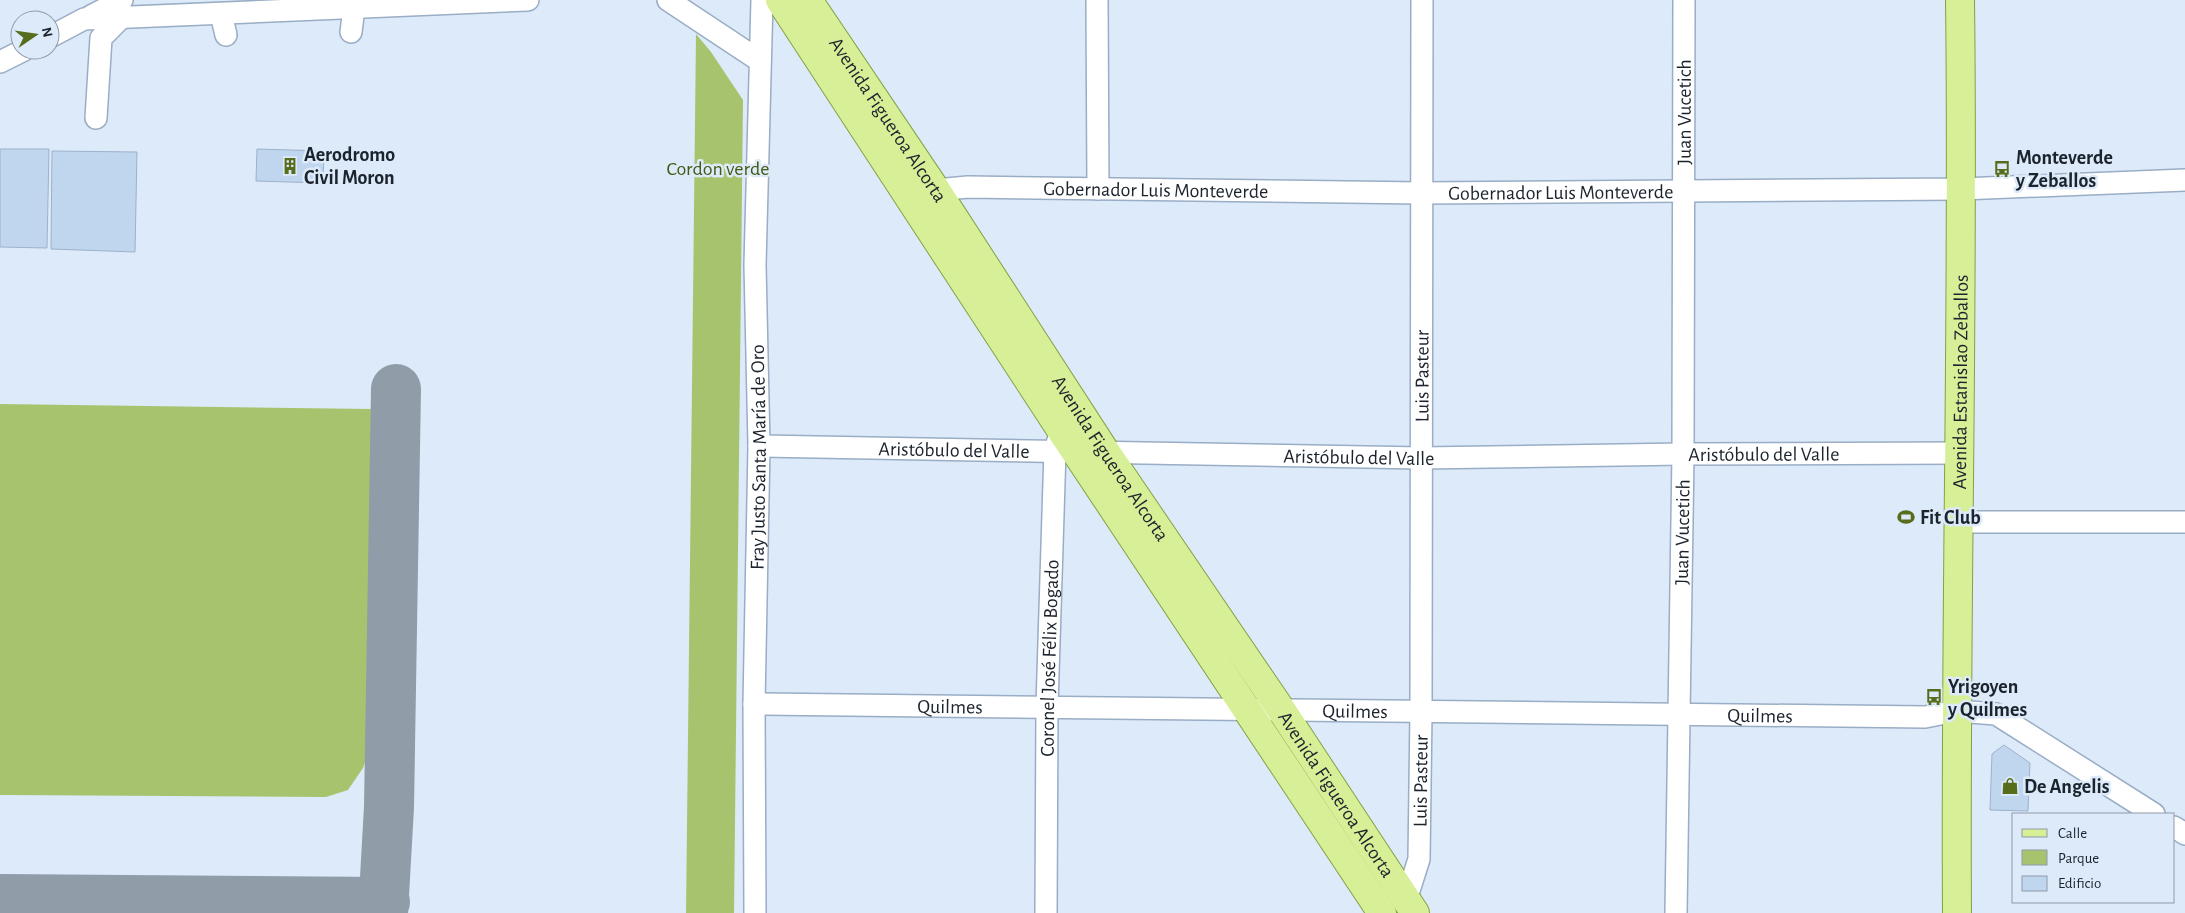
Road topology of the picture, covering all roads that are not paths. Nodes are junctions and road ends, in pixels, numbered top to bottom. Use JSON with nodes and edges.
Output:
{"nodes":[{"id":1,"x":528,"y":0,"type":"edge"},
{"id":2,"x":668,"y":0,"type":"edge"},
{"id":3,"x":762,"y":0,"type":"edge"},
{"id":4,"x":780,"y":0,"type":"edge"},
{"id":5,"x":808,"y":0,"type":"edge"},
{"id":6,"x":1097,"y":0,"type":"edge"},
{"id":7,"x":1422,"y":0,"type":"edge"},
{"id":8,"x":1684,"y":0,"type":"edge"},
{"id":9,"x":1960,"y":0,"type":"edge"},
{"id":10,"x":354,"y":8,"type":"junction"},
{"id":11,"x":121,"y":9,"type":"edge"},
{"id":12,"x":221,"y":14,"type":"junction"},
{"id":13,"x":60,"y":32,"type":"edge"},
{"id":14,"x":351,"y":32,"type":"dead end"},
{"id":15,"x":226,"y":35,"type":"dead end"},
{"id":16,"x":760,"y":61,"type":"junction"},
{"id":17,"x":96,"y":118,"type":"dead end"},
{"id":18,"x":2185,"y":180,"type":"edge"},
{"id":19,"x":1098,"y":189,"type":"junction"},
{"id":20,"x":1962,"y":189,"type":"junction"},
{"id":21,"x":936,"y":190,"type":"junction"},
{"id":22,"x":1685,"y":191,"type":"junction"},
{"id":23,"x":1421,"y":193,"type":"junction"},
{"id":24,"x":1068,"y":436,"type":"junction"},
{"id":25,"x":759,"y":446,"type":"junction"},
{"id":26,"x":1104,"y":450,"type":"junction"},
{"id":27,"x":1960,"y":453,"type":"junction"},
{"id":28,"x":1683,"y":454,"type":"junction"},
{"id":29,"x":1421,"y":458,"type":"junction"},
{"id":30,"x":1958,"y":522,"type":"junction"},
{"id":31,"x":2185,"y":522,"type":"edge"},
{"id":32,"x":754,"y":704,"type":"junction"},
{"id":33,"x":1047,"y":706,"type":"junction"},
{"id":34,"x":1247,"y":710,"type":"junction"},
{"id":35,"x":1282,"y":711,"type":"junction"},
{"id":36,"x":1956,"y":711,"type":"junction"},
{"id":37,"x":1421,"y":712,"type":"junction"},
{"id":38,"x":1679,"y":714,"type":"junction"},
{"id":39,"x":2152,"y":813,"type":"edge"},
{"id":40,"x":1410,"y":906,"type":"edge"},
{"id":41,"x":755,"y":913,"type":"edge"},
{"id":42,"x":1046,"y":913,"type":"edge"},
{"id":43,"x":1382,"y":913,"type":"edge"},
{"id":44,"x":1676,"y":913,"type":"edge"},
{"id":45,"x":1957,"y":913,"type":"edge"}],
"edges":[{"from":1,"to":10,"type":"street"},
{"from":2,"to":16,"type":"street"},
{"from":3,"to":16,"type":"street","name":"Fray Justo Santa María de Oro"},
{"from":4,"to":24,"type":"main road","name":"Avenida Figueroa Alcorta"},
{"from":5,"to":21,"type":"main road","name":"Avenida Figueroa Alcorta"},
{"from":6,"to":19,"type":"street"},
{"from":7,"to":23,"type":"street","name":"Luis Pasteur"},
{"from":8,"to":22,"type":"street","name":"Juan Vucetich"},
{"from":9,"to":20,"type":"main road","name":"Avenida Estanislao Zeballos"},
{"from":10,"to":12,"type":"street"},
{"from":10,"to":14,"type":"street"},
{"from":11,"to":12,"type":"street"},
{"from":11,"to":13,"type":"street"},
{"from":11,"to":17,"type":"street"},
{"from":12,"to":15,"type":"street"},
{"from":16,"to":25,"type":"street","name":"Fray Justo Santa María de Oro"},
{"from":18,"to":20,"type":"street","name":"Gobernador Luis Monteverde"},
{"from":19,"to":21,"type":"street","name":"Gobernador Luis Monteverde"},
{"from":19,"to":23,"type":"street","name":"Gobernador Luis Monteverde"},
{"from":20,"to":22,"type":"street","name":"Gobernador Luis Monteverde"},
{"from":20,"to":27,"type":"main road","name":"Avenida Estanislao Zeballos"},
{"from":21,"to":24,"type":"main road","name":"Avenida Figueroa Alcorta"},
{"from":22,"to":23,"type":"street","name":"Gobernador Luis Monteverde"},
{"from":22,"to":28,"type":"street","name":"Juan Vucetich"},
{"from":23,"to":29,"type":"street","name":"Luis Pasteur"},
{"from":24,"to":25,"type":"street","name":"Aristóbulo del Valle"},
{"from":24,"to":26,"type":"main road","name":"Avenida Figueroa Alcorta"},
{"from":24,"to":26,"type":"street","name":"Aristóbulo del Valle"},
{"from":24,"to":33,"type":"street","name":"Coronel José Félix Bogado"},
{"from":24,"to":34,"type":"main road","name":"Avenida Figueroa Alcorta"},
{"from":25,"to":32,"type":"street","name":"Fray Justo Santa María de Oro"},
{"from":26,"to":29,"type":"street","name":"Aristóbulo del Valle"},
{"from":26,"to":35,"type":"main road","name":"Avenida Figueroa Alcorta"},
{"from":27,"to":28,"type":"street","name":"Aristóbulo del Valle"},
{"from":27,"to":30,"type":"main road","name":"Avenida Estanislao Zeballos"},
{"from":28,"to":29,"type":"street","name":"Aristóbulo del Valle"},
{"from":28,"to":38,"type":"street","name":"Juan Vucetich"},
{"from":29,"to":37,"type":"street","name":"Luis Pasteur"},
{"from":30,"to":31,"type":"street"},
{"from":30,"to":36,"type":"main road","name":"Avenida Estanislao Zeballos"},
{"from":32,"to":33,"type":"street","name":"Quilmes"},
{"from":32,"to":41,"type":"street","name":"Fray Justo Santa María de Oro"},
{"from":33,"to":34,"type":"street","name":"Quilmes"},
{"from":33,"to":42,"type":"street","name":"Coronel José Félix Bogado"},
{"from":34,"to":35,"type":"street","name":"Quilmes"},
{"from":34,"to":43,"type":"main road","name":"Avenida Figueroa Alcorta"},
{"from":35,"to":37,"type":"street","name":"Quilmes"},
{"from":35,"to":40,"type":"main road","name":"Avenida Figueroa Alcorta"},
{"from":36,"to":38,"type":"street","name":"Quilmes"},
{"from":36,"to":39,"type":"street","name":"Quilmes"},
{"from":36,"to":45,"type":"main road","name":"Avenida Estanislao Zeballos"},
{"from":37,"to":38,"type":"street","name":"Quilmes"},
{"from":37,"to":40,"type":"street","name":"Luis Pasteur"},
{"from":38,"to":44,"type":"street","name":"Juan Vucetich"}]}
